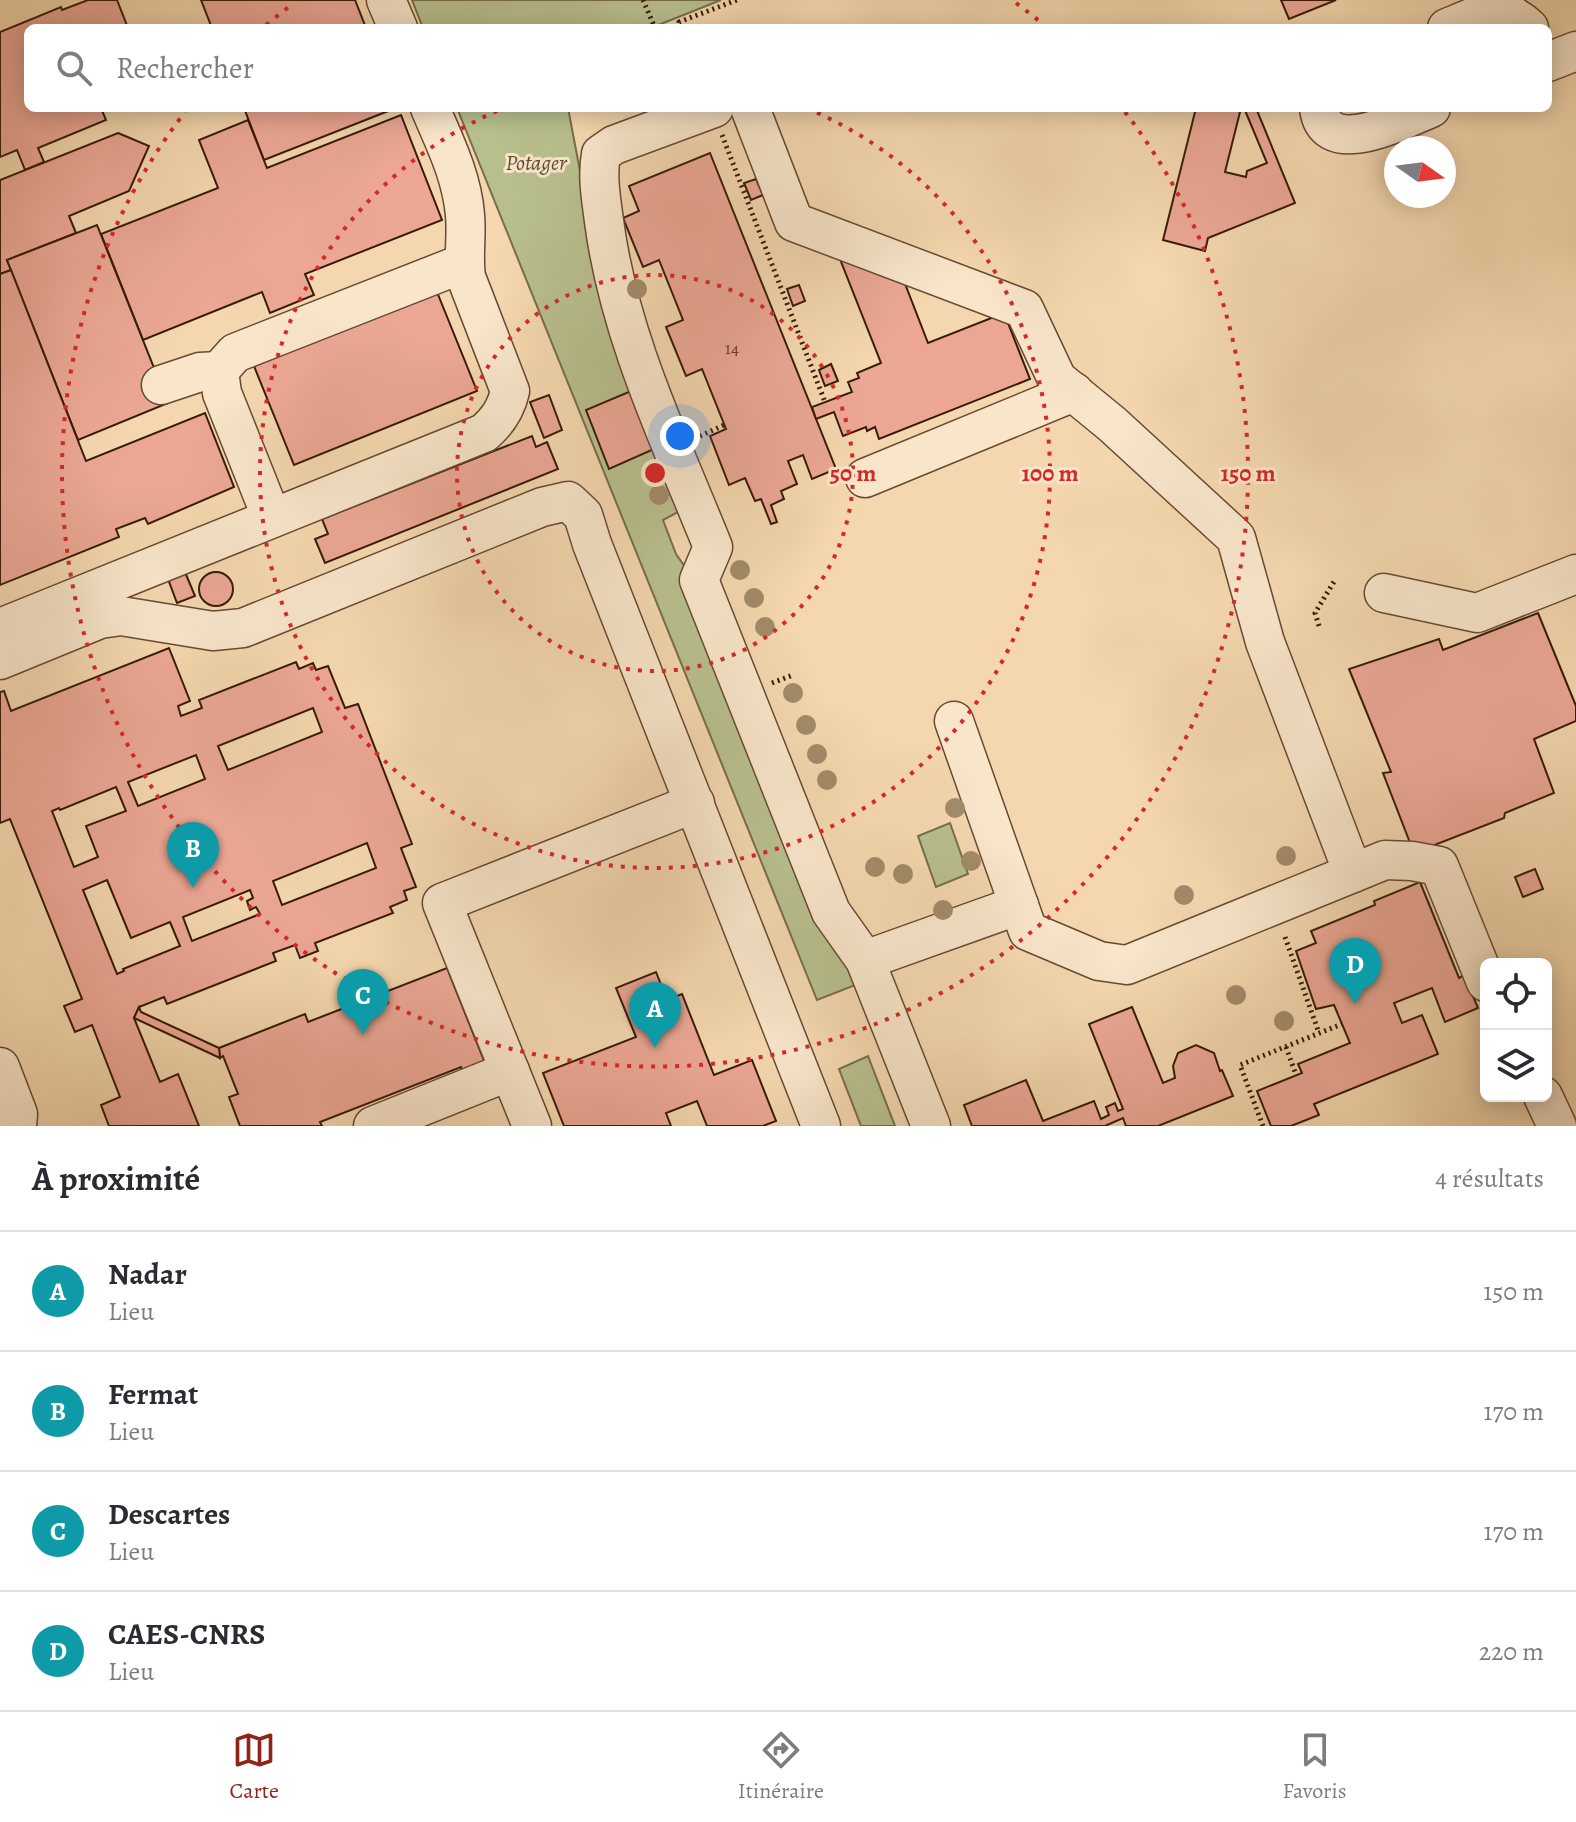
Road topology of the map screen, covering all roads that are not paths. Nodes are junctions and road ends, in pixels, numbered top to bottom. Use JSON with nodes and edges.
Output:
{"nodes":[{"id":1,"x":386,"y":0,"type":"edge"},
{"id":2,"x":1522,"y":0,"type":"edge"},
{"id":3,"x":396,"y":24,"type":"edge"},
{"id":4,"x":1457,"y":24,"type":"edge"},
{"id":5,"x":1525,"y":24,"type":"edge"},
{"id":6,"x":1530,"y":24,"type":"edge"},
{"id":7,"x":1576,"y":51,"type":"edge"},
{"id":8,"x":1552,"y":60,"type":"edge"},
{"id":9,"x":432,"y":112,"type":"edge"},
{"id":10,"x":702,"y":112,"type":"edge"},
{"id":11,"x":752,"y":112,"type":"edge"},
{"id":12,"x":1320,"y":112,"type":"edge"},
{"id":13,"x":1421,"y":112,"type":"edge"},
{"id":14,"x":464,"y":263,"type":"junction"},
{"id":15,"x":219,"y":371,"type":"junction"},
{"id":16,"x":161,"y":385,"type":"dead end"},
{"id":17,"x":1074,"y":392,"type":"junction"},
{"id":18,"x":865,"y":478,"type":"dead end"},
{"id":19,"x":271,"y":516,"type":"junction"},
{"id":20,"x":1576,"y":574,"type":"edge"},
{"id":21,"x":1384,"y":593,"type":"dead end"},
{"id":22,"x":0,"y":628,"type":"edge"},
{"id":23,"x":0,"y":660,"type":"edge"},
{"id":24,"x":954,"y":721,"type":"dead end"},
{"id":25,"x":695,"y":803,"type":"junction"},
{"id":26,"x":1353,"y":873,"type":"junction"},
{"id":27,"x":1019,"y":905,"type":"junction"},
{"id":28,"x":865,"y":960,"type":"junction"},
{"id":29,"x":1480,"y":967,"type":"edge"},
{"id":30,"x":0,"y":1067,"type":"edge"},
{"id":31,"x":510,"y":1071,"type":"junction"},
{"id":32,"x":1546,"y":1102,"type":"edge"},
{"id":33,"x":17,"y":1126,"type":"edge"},
{"id":34,"x":373,"y":1126,"type":"edge"},
{"id":35,"x":532,"y":1126,"type":"edge"},
{"id":36,"x":821,"y":1126,"type":"edge"},
{"id":37,"x":931,"y":1126,"type":"edge"},
{"id":38,"x":1557,"y":1126,"type":"edge"}],
"edges":[{"from":1,"to":3,"type":"street"},
{"from":2,"to":6,"type":"street"},
{"from":4,"to":5,"type":"street"},
{"from":7,"to":8,"type":"street"},
{"from":9,"to":14,"type":"street"},
{"from":10,"to":28,"type":"street"},
{"from":11,"to":17,"type":"street"},
{"from":12,"to":13,"type":"street"},
{"from":14,"to":15,"type":"street"},
{"from":14,"to":19,"type":"street"},
{"from":15,"to":16,"type":"street"},
{"from":15,"to":19,"type":"street"},
{"from":17,"to":18,"type":"street"},
{"from":17,"to":26,"type":"street"},
{"from":19,"to":22,"type":"street"},
{"from":20,"to":21,"type":"street"},
{"from":23,"to":25,"type":"street"},
{"from":24,"to":27,"type":"street"},
{"from":25,"to":31,"type":"street"},
{"from":25,"to":36,"type":"street"},
{"from":26,"to":27,"type":"street"},
{"from":26,"to":29,"type":"street"},
{"from":27,"to":28,"type":"street"},
{"from":28,"to":37,"type":"street"},
{"from":30,"to":33,"type":"street"},
{"from":31,"to":34,"type":"street"},
{"from":31,"to":35,"type":"street"},
{"from":32,"to":38,"type":"street"}]}
